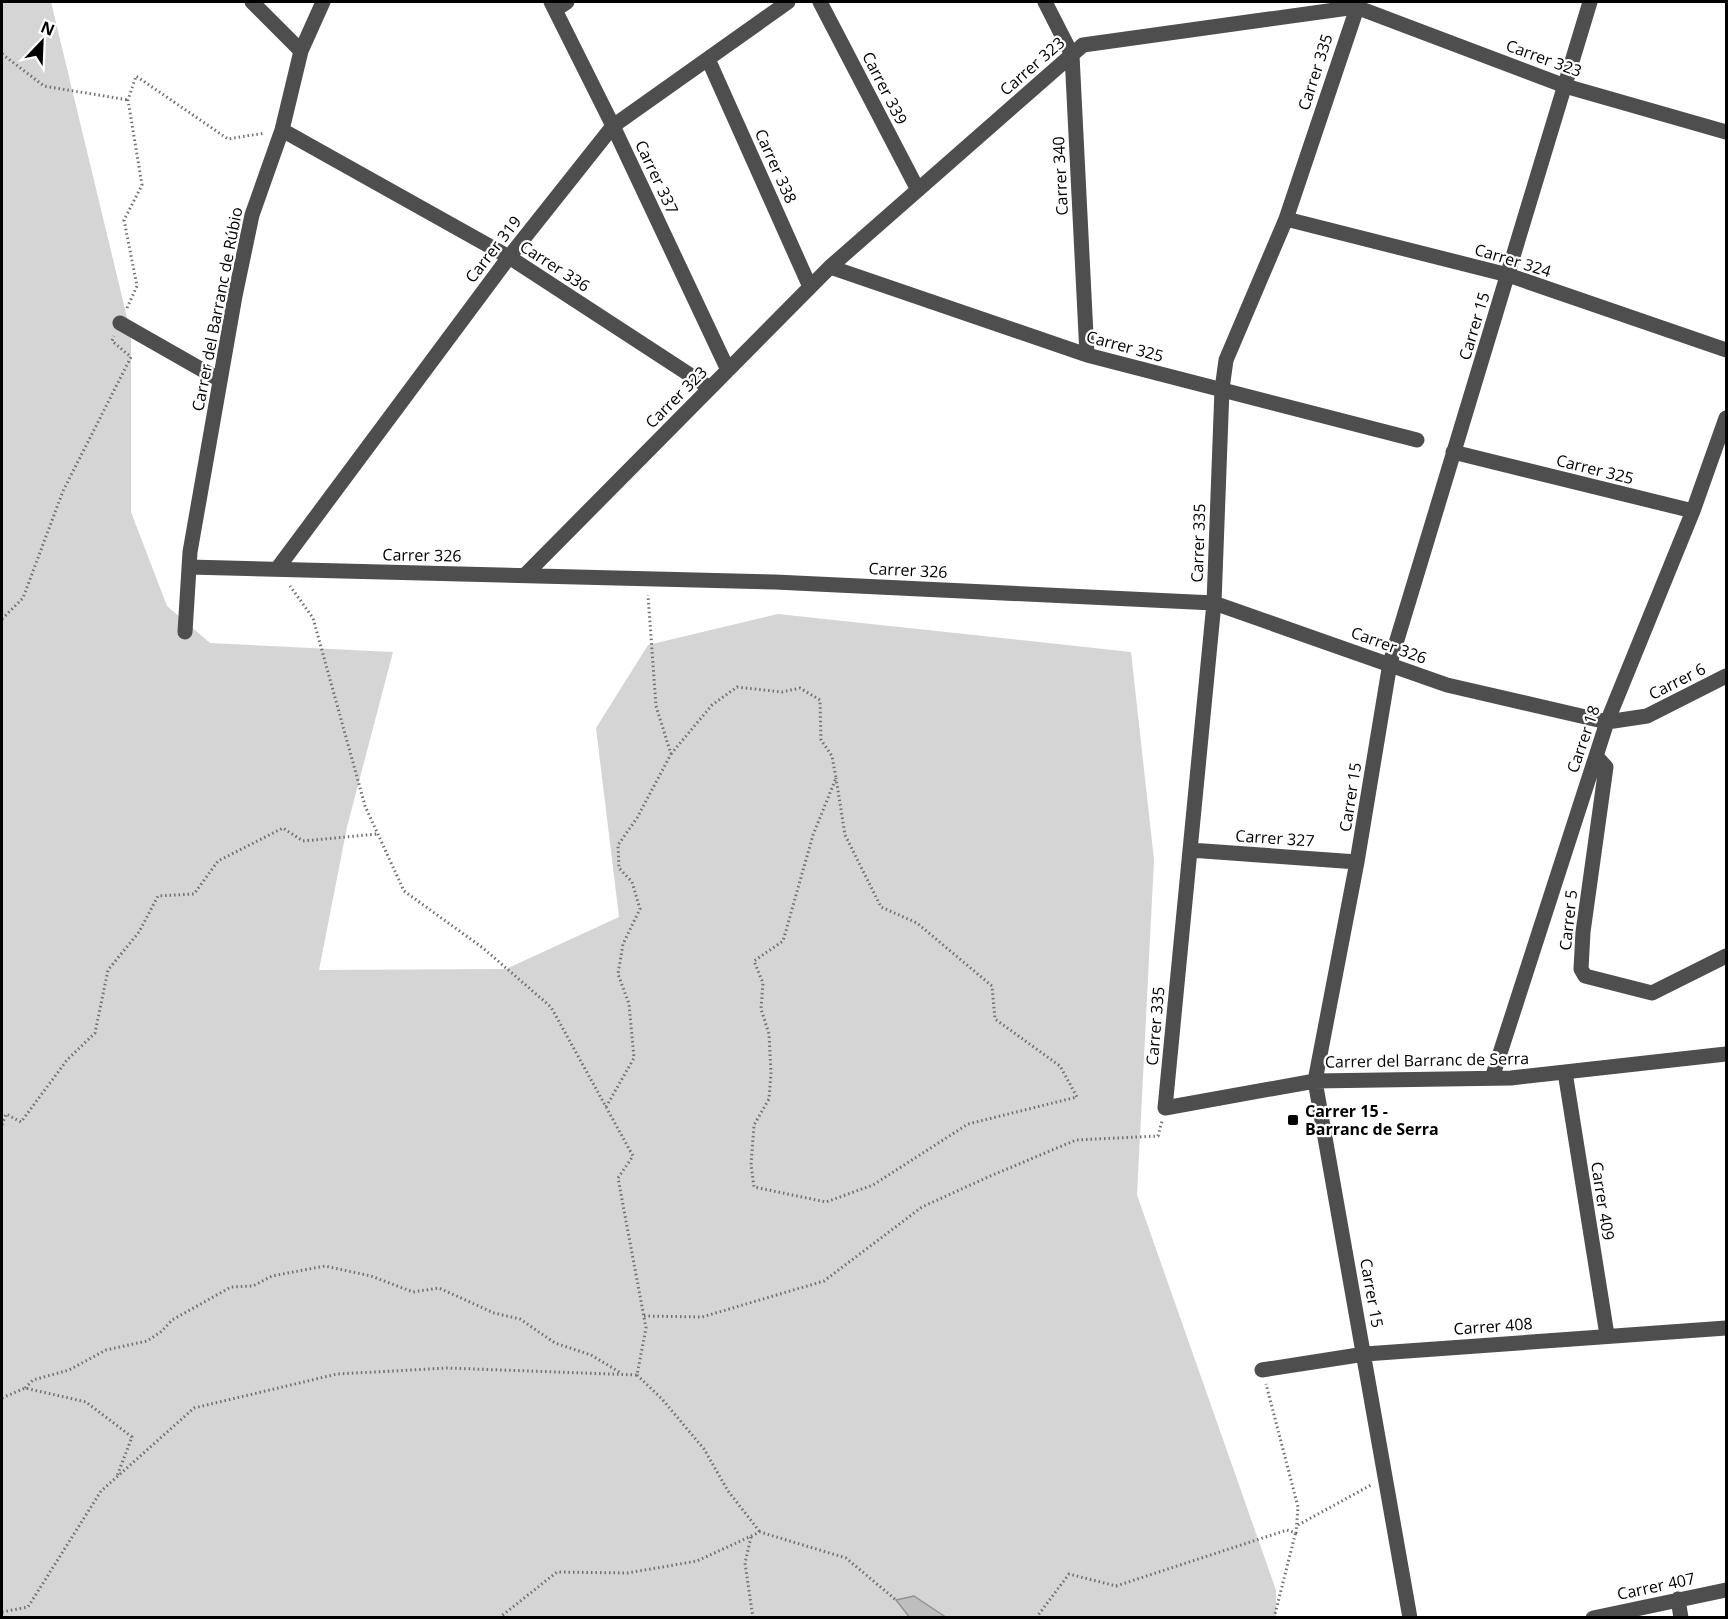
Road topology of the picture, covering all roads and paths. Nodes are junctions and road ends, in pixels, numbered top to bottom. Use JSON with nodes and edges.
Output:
{"nodes":[{"id":1,"x":252,"y":2,"type":"edge"},
{"id":2,"x":323,"y":2,"type":"edge"},
{"id":3,"x":788,"y":2,"type":"edge"},
{"id":4,"x":820,"y":2,"type":"edge"},
{"id":5,"x":1045,"y":2,"type":"edge"},
{"id":6,"x":1590,"y":2,"type":"edge"},
{"id":7,"x":1354,"y":3,"type":"edge"},
{"id":8,"x":558,"y":4,"type":"edge"},
{"id":9,"x":302,"y":51,"type":"junction"},
{"id":10,"x":2,"y":54,"type":"edge"},
{"id":11,"x":1072,"y":55,"type":"junction"},
{"id":12,"x":708,"y":59,"type":"junction"},
{"id":13,"x":1565,"y":86,"type":"junction"},
{"id":14,"x":128,"y":100,"type":"junction"},
{"id":15,"x":614,"y":126,"type":"junction"},
{"id":16,"x":282,"y":130,"type":"junction"},
{"id":17,"x":1726,"y":132,"type":"edge"},
{"id":18,"x":918,"y":190,"type":"junction"},
{"id":19,"x":1286,"y":219,"type":"junction"},
{"id":20,"x":509,"y":257,"type":"junction"},
{"id":21,"x":830,"y":267,"type":"junction"},
{"id":22,"x":1508,"y":275,"type":"junction"},
{"id":23,"x":810,"y":287,"type":"junction"},
{"id":24,"x":120,"y":323,"type":"junction"},
{"id":25,"x":1726,"y":350,"type":"edge"},
{"id":26,"x":1087,"y":355,"type":"junction"},
{"id":27,"x":728,"y":370,"type":"junction"},
{"id":28,"x":220,"y":380,"type":"junction"},
{"id":29,"x":710,"y":388,"type":"junction"},
{"id":30,"x":1222,"y":389,"type":"junction"},
{"id":31,"x":1726,"y":418,"type":"edge"},
{"id":32,"x":1417,"y":440,"type":"dead end"},
{"id":33,"x":1453,"y":452,"type":"junction"},
{"id":34,"x":1693,"y":511,"type":"junction"},
{"id":35,"x":189,"y":567,"type":"junction"},
{"id":36,"x":277,"y":569,"type":"junction"},
{"id":37,"x":525,"y":575,"type":"junction"},
{"id":38,"x":647,"y":578,"type":"junction"},
{"id":39,"x":1214,"y":603,"type":"junction"},
{"id":40,"x":2,"y":619,"type":"edge"},
{"id":41,"x":185,"y":632,"type":"dead end"},
{"id":42,"x":1390,"y":663,"type":"junction"},
{"id":43,"x":1726,"y":676,"type":"edge"},
{"id":44,"x":1607,"y":722,"type":"junction"},
{"id":45,"x":671,"y":754,"type":"junction"},
{"id":46,"x":1596,"y":756,"type":"junction"},
{"id":47,"x":836,"y":778,"type":"junction"},
{"id":48,"x":377,"y":834,"type":"junction"},
{"id":49,"x":1190,"y":850,"type":"junction"},
{"id":50,"x":1357,"y":862,"type":"junction"},
{"id":51,"x":1726,"y":956,"type":"edge"},
{"id":52,"x":1726,"y":1054,"type":"edge"},
{"id":53,"x":1565,"y":1072,"type":"junction"},
{"id":54,"x":1492,"y":1078,"type":"junction"},
{"id":55,"x":1315,"y":1081,"type":"junction"},
{"id":56,"x":606,"y":1107,"type":"junction"},
{"id":57,"x":1165,"y":1108,"type":"junction"},
{"id":58,"x":2,"y":1125,"type":"edge"},
{"id":59,"x":644,"y":1316,"type":"junction"},
{"id":60,"x":1726,"y":1328,"type":"edge"},
{"id":61,"x":1607,"y":1335,"type":"junction"},
{"id":62,"x":1365,"y":1354,"type":"junction"},
{"id":63,"x":1262,"y":1370,"type":"joint"},
{"id":64,"x":622,"y":1374,"type":"junction"},
{"id":65,"x":637,"y":1375,"type":"junction"},
{"id":66,"x":25,"y":1388,"type":"junction"},
{"id":67,"x":2,"y":1398,"type":"edge"},
{"id":68,"x":116,"y":1478,"type":"junction"},
{"id":69,"x":1386,"y":1478,"type":"junction"},
{"id":70,"x":760,"y":1532,"type":"junction"},
{"id":71,"x":1296,"y":1533,"type":"junction"},
{"id":72,"x":752,"y":1536,"type":"junction"},
{"id":73,"x":1726,"y":1590,"type":"edge"},
{"id":74,"x":1678,"y":1599,"type":"junction"},
{"id":75,"x":896,"y":1600,"type":"dead end"},
{"id":76,"x":2,"y":1612,"type":"edge"},
{"id":77,"x":499,"y":1617,"type":"edge"},
{"id":78,"x":753,"y":1617,"type":"edge"},
{"id":79,"x":1036,"y":1617,"type":"edge"},
{"id":80,"x":1274,"y":1617,"type":"edge"},
{"id":81,"x":1410,"y":1617,"type":"edge"},
{"id":82,"x":1593,"y":1617,"type":"edge"},
{"id":83,"x":1681,"y":1617,"type":"edge"}],
"edges":[{"from":1,"to":9,"type":"street"},
{"from":2,"to":9,"type":"street","name":"Carrer del Barranc de Rúbio"},
{"from":3,"to":12,"type":"street","name":"Carrer 319"},
{"from":4,"to":18,"type":"street","name":"Carrer 339"},
{"from":5,"to":11,"type":"street","name":"Carrer 340"},
{"from":6,"to":13,"type":"street","name":"Carrer 15"},
{"from":7,"to":11,"type":"street","name":"Carrer 323"},
{"from":7,"to":13,"type":"street","name":"Carrer 323"},
{"from":7,"to":19,"type":"street","name":"Carrer 335"},
{"from":8,"to":15,"type":"street","name":"Carrer 337"},
{"from":9,"to":16,"type":"street","name":"Carrer del Barranc de Rúbio"},
{"from":10,"to":14,"type":"path"},
{"from":11,"to":18,"type":"street","name":"Carrer 323"},
{"from":11,"to":26,"type":"street","name":"Carrer 340"},
{"from":12,"to":15,"type":"street","name":"Carrer 319"},
{"from":12,"to":23,"type":"street","name":"Carrer 338"},
{"from":13,"to":17,"type":"street","name":"Carrer 323"},
{"from":13,"to":22,"type":"street","name":"Carrer 15"},
{"from":14,"to":16,"type":"path"},
{"from":14,"to":24,"type":"path"},
{"from":15,"to":20,"type":"street","name":"Carrer 319"},
{"from":15,"to":27,"type":"street","name":"Carrer 337"},
{"from":16,"to":20,"type":"street","name":"Carrer 336"},
{"from":16,"to":28,"type":"street","name":"Carrer del Barranc de Rúbio"},
{"from":18,"to":21,"type":"street","name":"Carrer 323"},
{"from":19,"to":22,"type":"street","name":"Carrer 324"},
{"from":19,"to":30,"type":"street","name":"Carrer 335"},
{"from":20,"to":29,"type":"street","name":"Carrer 336"},
{"from":20,"to":36,"type":"street","name":"Carrer 319"},
{"from":21,"to":23,"type":"street","name":"Carrer 323"},
{"from":21,"to":26,"type":"street","name":"Carrer 325"},
{"from":22,"to":25,"type":"street","name":"Carrer 324"},
{"from":22,"to":33,"type":"street","name":"Carrer 15"},
{"from":23,"to":27,"type":"street","name":"Carrer 323"},
{"from":24,"to":28,"type":"street"},
{"from":24,"to":40,"type":"path"},
{"from":26,"to":30,"type":"street","name":"Carrer 325"},
{"from":27,"to":29,"type":"street","name":"Carrer 323"},
{"from":28,"to":35,"type":"street","name":"Carrer del Barranc de Rúbio"},
{"from":29,"to":37,"type":"street","name":"Carrer 323"},
{"from":30,"to":32,"type":"street","name":"Carrer 325"},
{"from":30,"to":39,"type":"street","name":"Carrer 335"},
{"from":31,"to":34,"type":"street","name":"Carrer 18"},
{"from":33,"to":34,"type":"street","name":"Carrer 325"},
{"from":33,"to":42,"type":"street","name":"Carrer 15"},
{"from":34,"to":44,"type":"street","name":"Carrer 18"},
{"from":35,"to":36,"type":"street","name":"Carrer 326"},
{"from":35,"to":41,"type":"street","name":"Carrer del Barranc de Rúbio"},
{"from":36,"to":37,"type":"street","name":"Carrer 326"},
{"from":36,"to":48,"type":"path"},
{"from":37,"to":38,"type":"street","name":"Carrer 326"},
{"from":38,"to":39,"type":"street","name":"Carrer 326"},
{"from":38,"to":45,"type":"path"},
{"from":39,"to":42,"type":"street","name":"Carrer 326"},
{"from":39,"to":49,"type":"street","name":"Carrer 335"},
{"from":42,"to":44,"type":"street","name":"Carrer 326"},
{"from":42,"to":50,"type":"street","name":"Carrer 15"},
{"from":43,"to":44,"type":"street","name":"Carrer 6"},
{"from":44,"to":46,"type":"street","name":"Carrer 18"},
{"from":45,"to":47,"type":"path"},
{"from":45,"to":56,"type":"path"},
{"from":46,"to":51,"type":"street","name":"Carrer 5"},
{"from":46,"to":54,"type":"street","name":"Carrer 18"},
{"from":47,"to":47,"type":"path"},
{"from":48,"to":56,"type":"path"},
{"from":48,"to":58,"type":"path"},
{"from":49,"to":50,"type":"street","name":"Carrer 327"},
{"from":49,"to":57,"type":"street","name":"Carrer 335"},
{"from":50,"to":55,"type":"street","name":"Carrer 15"},
{"from":52,"to":53,"type":"street","name":"Carrer del Barranc de Serra"},
{"from":53,"to":54,"type":"street","name":"Carrer del Barranc de Serra"},
{"from":53,"to":61,"type":"street","name":"Carrer 409"},
{"from":54,"to":55,"type":"street","name":"Carrer del Barranc de Serra"},
{"from":55,"to":57,"type":"street","name":"Carrer del Barranc de Serra"},
{"from":55,"to":62,"type":"street","name":"Carrer 15"},
{"from":56,"to":59,"type":"path"},
{"from":57,"to":59,"type":"path"},
{"from":59,"to":65,"type":"path"},
{"from":60,"to":61,"type":"street","name":"Carrer 408"},
{"from":61,"to":62,"type":"street","name":"Carrer 408"},
{"from":62,"to":63,"type":"street","name":"Carrer 408"},
{"from":62,"to":69,"type":"street","name":"Carrer 15"},
{"from":63,"to":71,"type":"path"},
{"from":64,"to":65,"type":"path"},
{"from":64,"to":66,"type":"path"},
{"from":64,"to":68,"type":"path"},
{"from":65,"to":70,"type":"path"},
{"from":66,"to":67,"type":"path"},
{"from":66,"to":68,"type":"path"},
{"from":68,"to":76,"type":"path"},
{"from":69,"to":71,"type":"path"},
{"from":69,"to":81,"type":"street","name":"Carrer 15"},
{"from":70,"to":72,"type":"path"},
{"from":70,"to":75,"type":"path"},
{"from":71,"to":79,"type":"path"},
{"from":71,"to":80,"type":"path"},
{"from":72,"to":77,"type":"path"},
{"from":72,"to":78,"type":"path"},
{"from":73,"to":74,"type":"street","name":"Carrer 407"},
{"from":74,"to":82,"type":"street","name":"Carrer 407"},
{"from":74,"to":83,"type":"street"}]}
